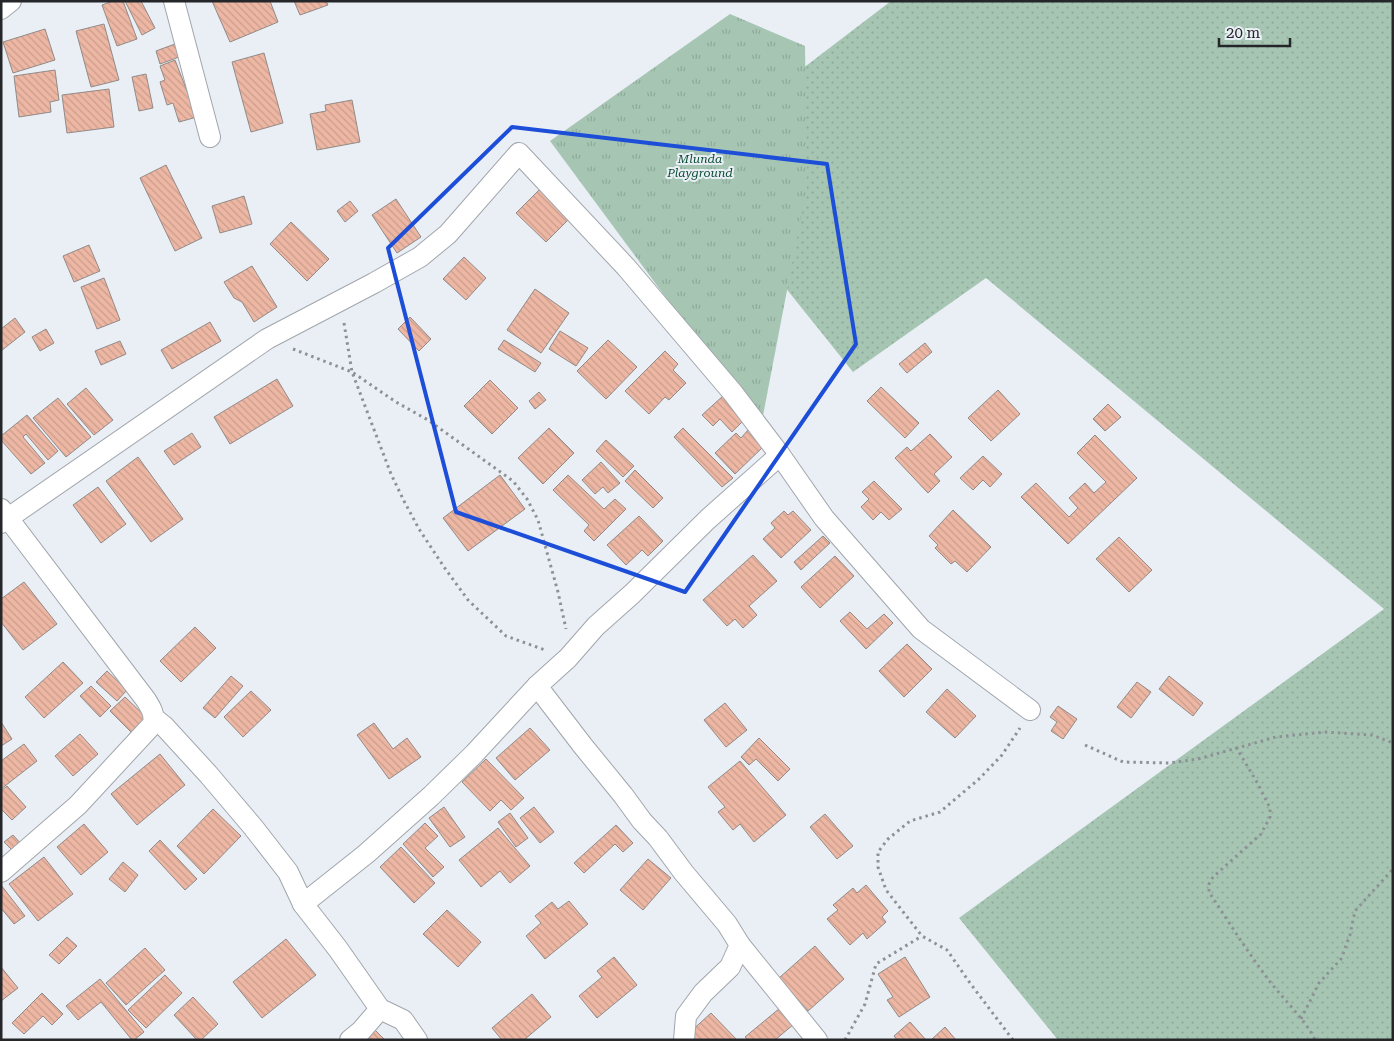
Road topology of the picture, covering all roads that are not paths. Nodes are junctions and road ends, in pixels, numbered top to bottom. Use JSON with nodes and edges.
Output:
{"nodes":[{"id":1,"x":12,"y":1,"type":"edge"},
{"id":2,"x":174,"y":1,"type":"edge"},
{"id":3,"x":1,"y":9,"type":"edge"},
{"id":4,"x":210,"y":137,"type":"dead end"},
{"id":5,"x":780,"y":455,"type":"junction"},
{"id":6,"x":3,"y":517,"type":"edge"},
{"id":7,"x":537,"y":686,"type":"junction"},
{"id":8,"x":1030,"y":710,"type":"road end"},
{"id":9,"x":154,"y":718,"type":"junction"},
{"id":10,"x":1,"y":872,"type":"edge"},
{"id":11,"x":304,"y":904,"type":"junction"},
{"id":12,"x":740,"y":945,"type":"junction"},
{"id":13,"x":380,"y":1009,"type":"junction"},
{"id":14,"x":683,"y":1038,"type":"edge"},
{"id":15,"x":350,"y":1040,"type":"edge"},
{"id":16,"x":417,"y":1040,"type":"edge"},
{"id":17,"x":817,"y":1040,"type":"edge"}],
"edges":[{"from":1,"to":3,"type":"street"},
{"from":2,"to":4,"type":"street"},
{"from":5,"to":6,"type":"street"},
{"from":5,"to":7,"type":"street"},
{"from":5,"to":8,"type":"street"},
{"from":6,"to":9,"type":"street"},
{"from":7,"to":11,"type":"street"},
{"from":7,"to":12,"type":"street"},
{"from":9,"to":10,"type":"street"},
{"from":9,"to":11,"type":"street"},
{"from":11,"to":13,"type":"street"},
{"from":12,"to":14,"type":"street"},
{"from":12,"to":17,"type":"street"},
{"from":13,"to":15,"type":"street"},
{"from":13,"to":16,"type":"street"}]}
